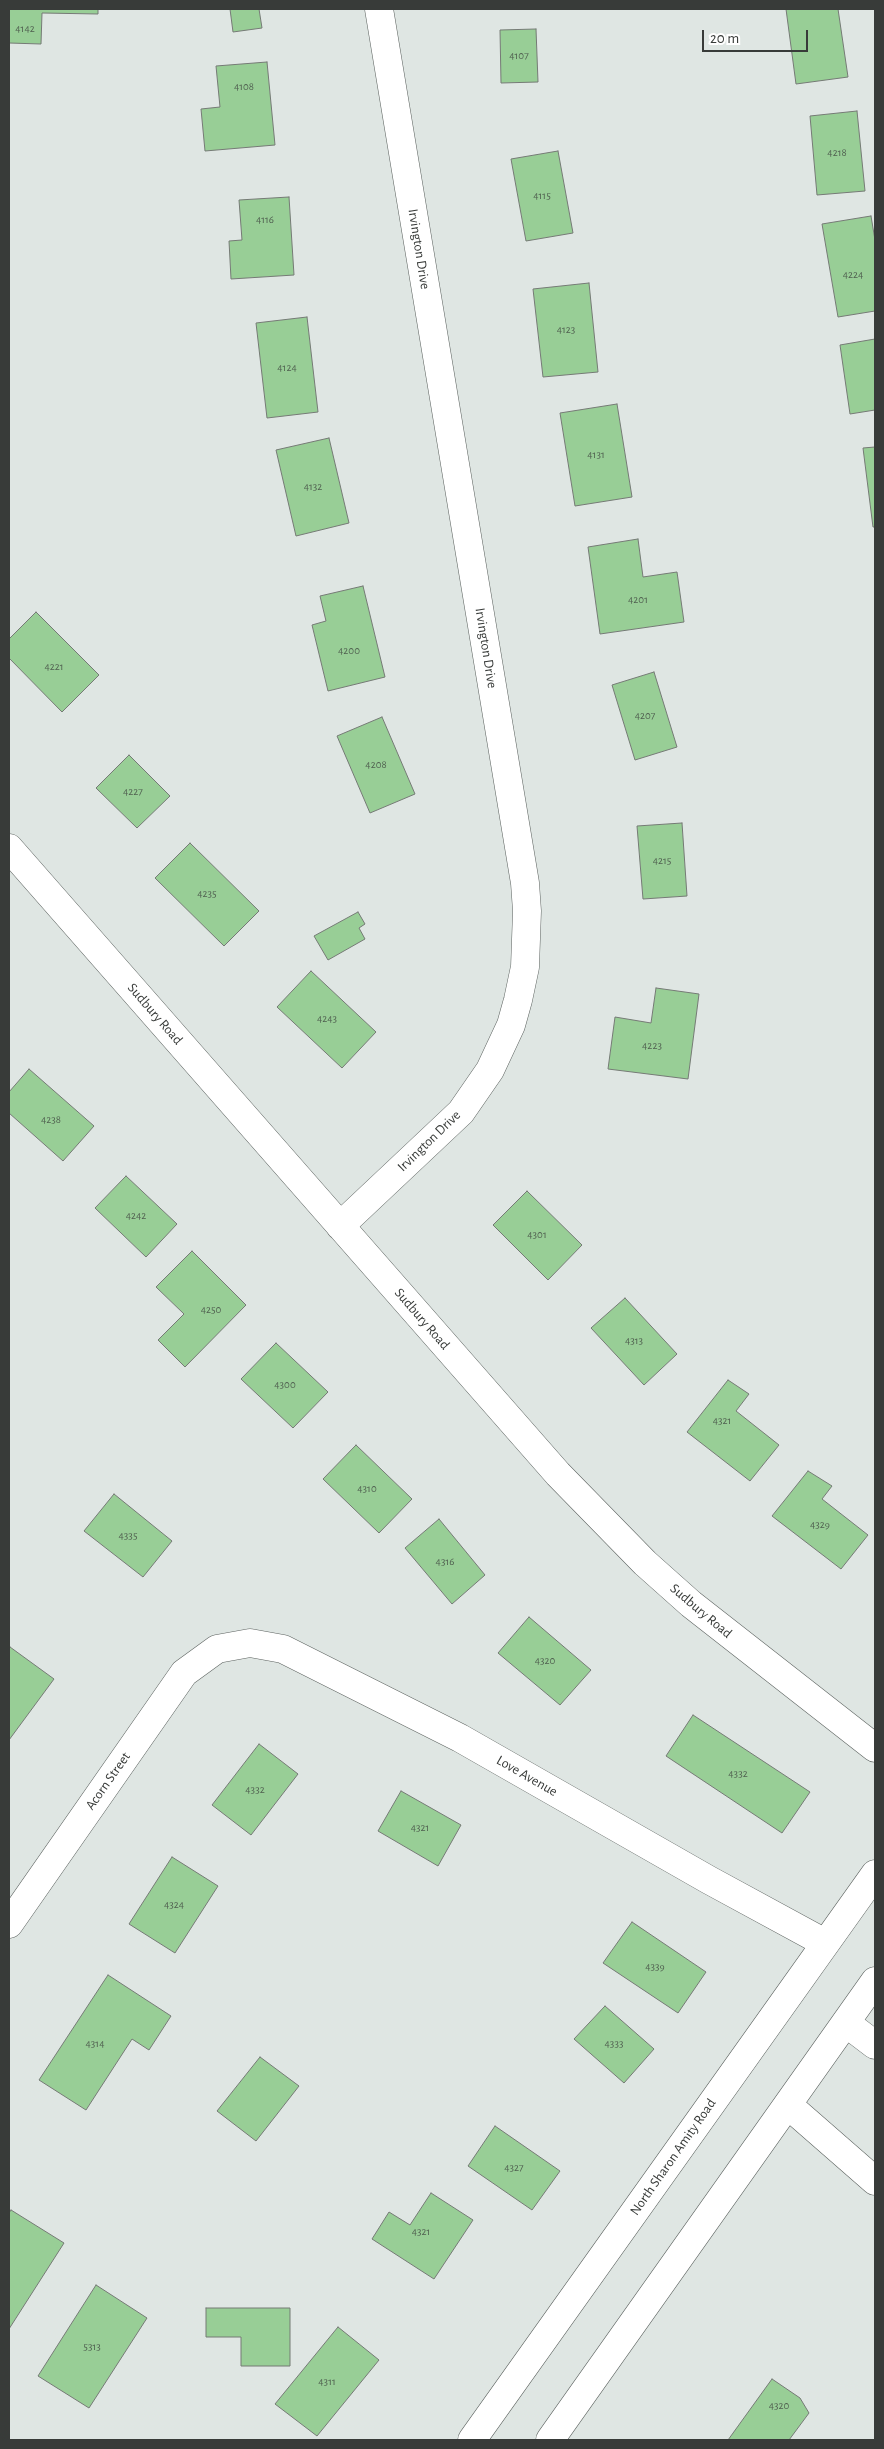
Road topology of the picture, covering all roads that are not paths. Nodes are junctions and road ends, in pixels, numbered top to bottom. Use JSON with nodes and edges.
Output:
{"nodes":[{"id":1,"x":379,"y":9,"type":"edge"},
{"id":2,"x":9,"y":848,"type":"edge"},
{"id":3,"x":340,"y":1226,"type":"junction"},
{"id":4,"x":217,"y":1649,"type":"joint"},
{"id":5,"x":875,"y":1748,"type":"edge"},
{"id":6,"x":875,"y":1874,"type":"edge"},
{"id":7,"x":9,"y":1924,"type":"edge"},
{"id":8,"x":824,"y":1943,"type":"junction"},
{"id":9,"x":875,"y":1981,"type":"edge"},
{"id":10,"x":846,"y":2023,"type":"junction"},
{"id":11,"x":875,"y":2045,"type":"edge"},
{"id":12,"x":788,"y":2105,"type":"junction"},
{"id":13,"x":875,"y":2181,"type":"edge"},
{"id":14,"x":472,"y":2440,"type":"edge"},
{"id":15,"x":550,"y":2440,"type":"edge"}],
"edges":[{"from":1,"to":3,"type":"street","name":"Irvington Drive"},
{"from":2,"to":3,"type":"street","name":"Sudbury Road"},
{"from":3,"to":5,"type":"street","name":"Sudbury Road"},
{"from":4,"to":7,"type":"street","name":"Acorn Street"},
{"from":4,"to":8,"type":"street","name":"Love Avenue"},
{"from":6,"to":8,"type":"street","name":"North Sharon Amity Road"},
{"from":8,"to":14,"type":"street","name":"North Sharon Amity Road"},
{"from":9,"to":10,"type":"street"},
{"from":10,"to":11,"type":"street"},
{"from":10,"to":12,"type":"street"},
{"from":12,"to":13,"type":"street"},
{"from":12,"to":15,"type":"street"}]}
